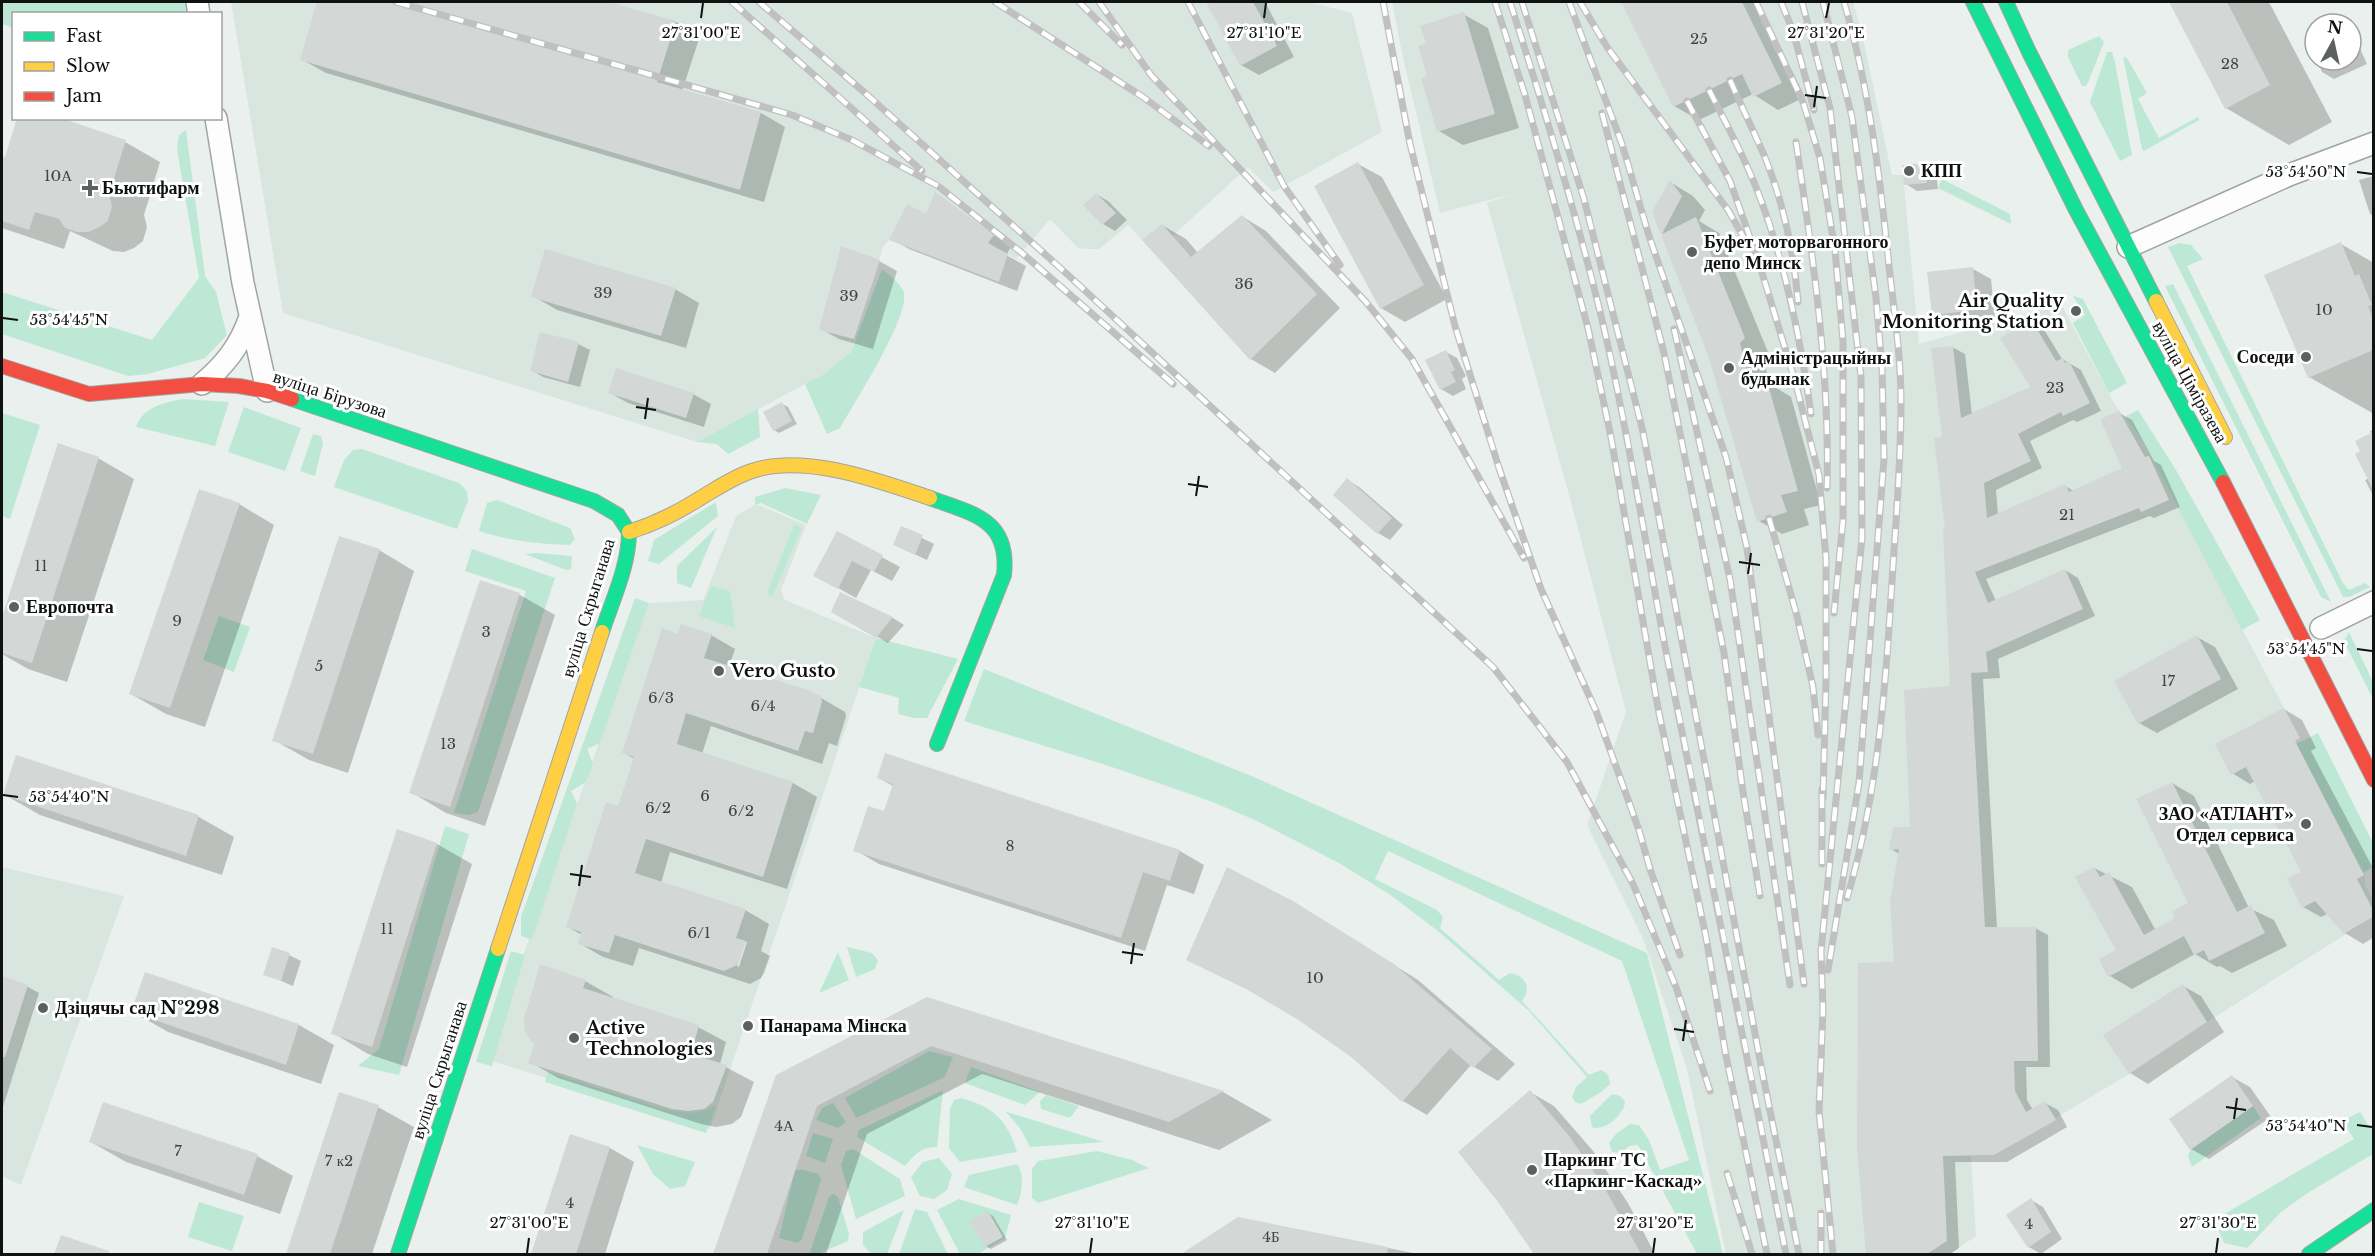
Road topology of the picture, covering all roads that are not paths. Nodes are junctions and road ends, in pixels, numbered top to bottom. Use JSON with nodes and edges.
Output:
{"nodes":[{"id":1,"x":1972,"y":2,"type":"edge"},
{"id":2,"x":2007,"y":2,"type":"edge"},
{"id":3,"x":216,"y":120,"type":"edge"},
{"id":4,"x":2373,"y":143,"type":"edge"},
{"id":5,"x":2128,"y":247,"type":"junction"},
{"id":6,"x":250,"y":317,"type":"junction"},
{"id":7,"x":2,"y":366,"type":"edge"},
{"id":8,"x":202,"y":384,"type":"junction"},
{"id":9,"x":267,"y":392,"type":"junction"},
{"id":10,"x":2230,"y":449,"type":"dead end"},
{"id":11,"x":629,"y":532,"type":"junction"},
{"id":12,"x":2373,"y":602,"type":"edge"},
{"id":13,"x":2321,"y":628,"type":"dead end"},
{"id":14,"x":937,"y":744,"type":"dead end"},
{"id":15,"x":2373,"y":780,"type":"edge"},
{"id":16,"x":2373,"y":1210,"type":"edge"},
{"id":17,"x":399,"y":1254,"type":"edge"},
{"id":18,"x":2309,"y":1254,"type":"edge"}],
"edges":[{"from":1,"to":15,"type":"street","name":"вуліца Ціміразева"},
{"from":2,"to":5,"type":"street","name":"вуліца Ціміразева"},
{"from":3,"to":6,"type":"street"},
{"from":4,"to":5,"type":"street"},
{"from":5,"to":10,"type":"street","name":"вуліца Ціміразева"},
{"from":6,"to":8,"type":"street"},
{"from":6,"to":9,"type":"street"},
{"from":7,"to":8,"type":"street","name":"вуліца Бірузова"},
{"from":8,"to":9,"type":"street","name":"вуліца Бірузова"},
{"from":9,"to":11,"type":"street","name":"вуліца Бірузова"},
{"from":11,"to":14,"type":"street","name":"вуліца Скрыганава"},
{"from":11,"to":17,"type":"street","name":"вуліца Скрыганава"},
{"from":12,"to":13,"type":"street"},
{"from":16,"to":18,"type":"street"}]}
